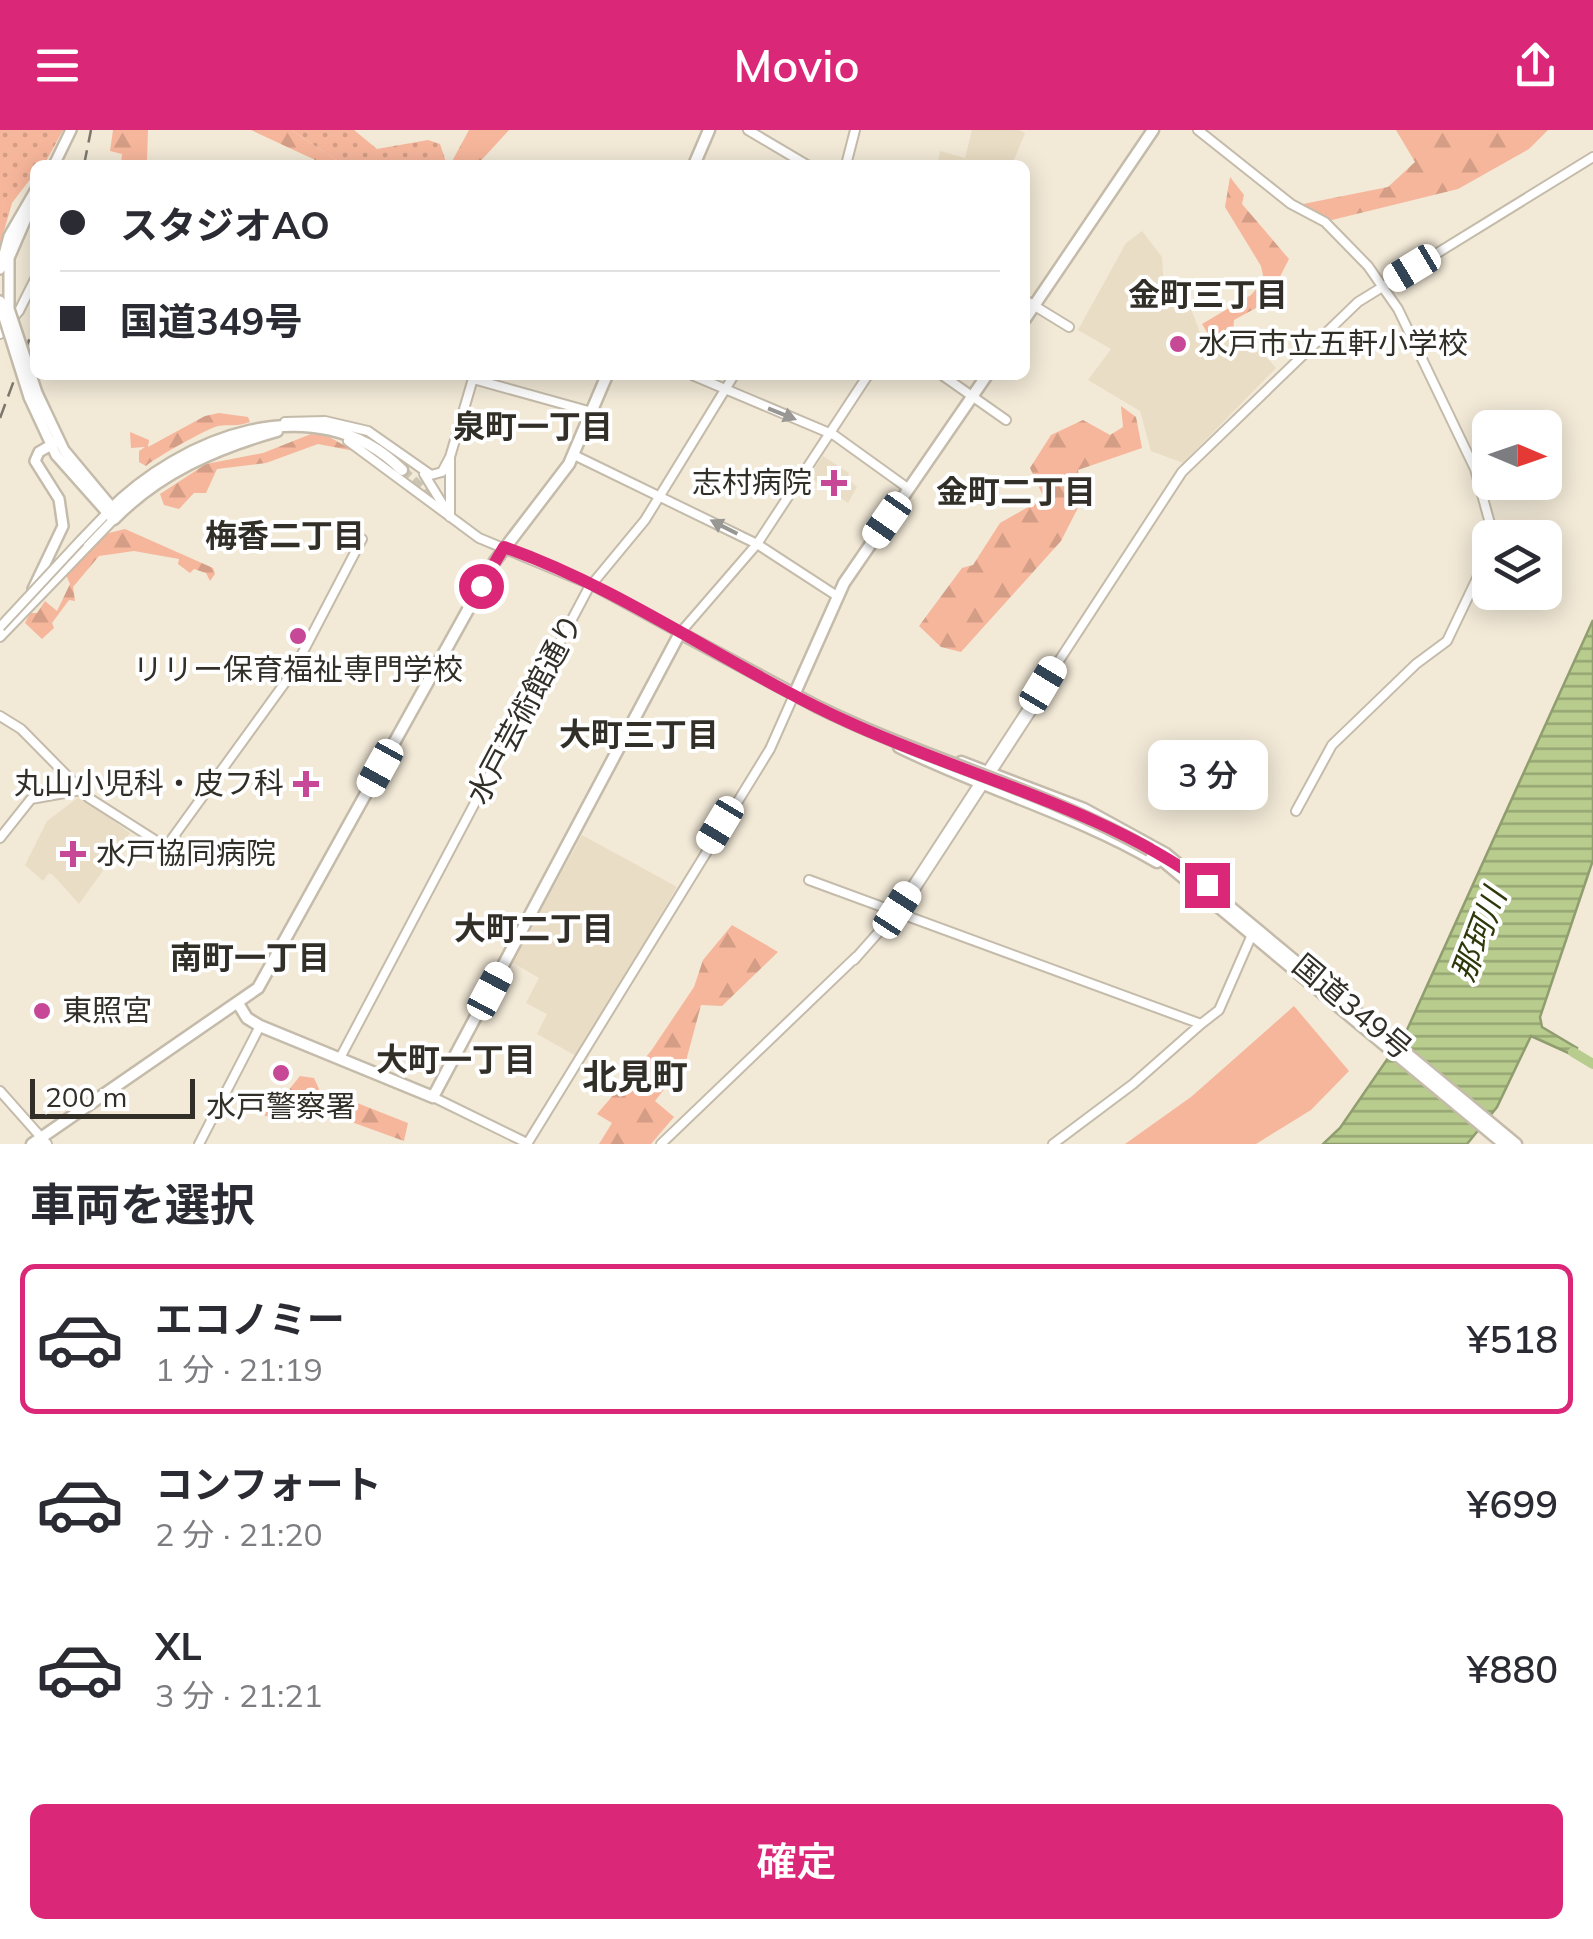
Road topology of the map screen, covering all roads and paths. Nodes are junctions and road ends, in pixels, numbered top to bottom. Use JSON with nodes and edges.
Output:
{"nodes":[{"id":1,"x":70,"y":130,"type":"edge"},
{"id":2,"x":709,"y":130,"type":"edge"},
{"id":3,"x":748,"y":130,"type":"edge"},
{"id":4,"x":855,"y":130,"type":"edge"},
{"id":5,"x":1153,"y":130,"type":"edge"},
{"id":6,"x":1198,"y":130,"type":"edge"},
{"id":7,"x":1593,"y":157,"type":"edge"},
{"id":8,"x":56,"y":160,"type":"edge"},
{"id":9,"x":696,"y":160,"type":"edge"},
{"id":10,"x":799,"y":160,"type":"edge"},
{"id":11,"x":847,"y":160,"type":"edge"},
{"id":12,"x":30,"y":201,"type":"edge"},
{"id":13,"x":30,"y":214,"type":"edge"},
{"id":14,"x":0,"y":270,"type":"edge"},
{"id":15,"x":1382,"y":286,"type":"junction"},
{"id":16,"x":30,"y":289,"type":"edge"},
{"id":17,"x":1030,"y":303,"type":"edge"},
{"id":18,"x":3,"y":307,"type":"edge"},
{"id":19,"x":1069,"y":327,"type":"dead end"},
{"id":20,"x":0,"y":334,"type":"edge"},
{"id":21,"x":473,"y":380,"type":"edge"},
{"id":22,"x":484,"y":380,"type":"edge"},
{"id":23,"x":604,"y":380,"type":"edge"},
{"id":24,"x":702,"y":380,"type":"edge"},
{"id":25,"x":731,"y":380,"type":"edge"},
{"id":26,"x":865,"y":380,"type":"edge"},
{"id":27,"x":949,"y":380,"type":"edge"},
{"id":28,"x":984,"y":380,"type":"edge"},
{"id":29,"x":724,"y":391,"type":"junction"},
{"id":30,"x":973,"y":396,"type":"junction"},
{"id":31,"x":592,"y":412,"type":"junction"},
{"id":32,"x":1006,"y":420,"type":"dead end"},
{"id":33,"x":276,"y":424,"type":"junction"},
{"id":34,"x":312,"y":425,"type":"junction"},
{"id":35,"x":829,"y":433,"type":"junction"},
{"id":36,"x":265,"y":434,"type":"junction"},
{"id":37,"x":54,"y":443,"type":"junction"},
{"id":38,"x":574,"y":455,"type":"junction"},
{"id":39,"x":450,"y":457,"type":"junction"},
{"id":40,"x":421,"y":469,"type":"junction"},
{"id":41,"x":402,"y":470,"type":"tunnel mouth"},
{"id":42,"x":909,"y":489,"type":"junction"},
{"id":43,"x":660,"y":495,"type":"junction"},
{"id":44,"x":111,"y":513,"type":"junction"},
{"id":45,"x":450,"y":517,"type":"junction"},
{"id":46,"x":1489,"y":520,"type":"edge"},
{"id":47,"x":362,"y":539,"type":"dead end"},
{"id":48,"x":757,"y":544,"type":"junction"},
{"id":49,"x":504,"y":547,"type":"junction"},
{"id":50,"x":592,"y":585,"type":"junction"},
{"id":51,"x":1472,"y":590,"type":"edge"},
{"id":52,"x":836,"y":596,"type":"junction"},
{"id":53,"x":0,"y":631,"type":"edge"},
{"id":54,"x":680,"y":632,"type":"junction"},
{"id":55,"x":794,"y":695,"type":"junction"},
{"id":56,"x":0,"y":716,"type":"edge"},
{"id":57,"x":832,"y":716,"type":"dead end"},
{"id":58,"x":888,"y":741,"type":"junction"},
{"id":59,"x":990,"y":772,"type":"junction"},
{"id":60,"x":981,"y":786,"type":"junction"},
{"id":61,"x":81,"y":790,"type":"junction"},
{"id":62,"x":1296,"y":812,"type":"dead end"},
{"id":63,"x":0,"y":838,"type":"edge"},
{"id":64,"x":1186,"y":874,"type":"junction"},
{"id":65,"x":810,"y":880,"type":"dead end"},
{"id":66,"x":900,"y":911,"type":"junction"},
{"id":67,"x":1254,"y":930,"type":"junction"},
{"id":68,"x":1288,"y":959,"type":"junction"},
{"id":69,"x":238,"y":1005,"type":"junction"},
{"id":70,"x":1201,"y":1024,"type":"junction"},
{"id":71,"x":260,"y":1026,"type":"junction"},
{"id":72,"x":340,"y":1058,"type":"junction"},
{"id":73,"x":0,"y":1091,"type":"edge"},
{"id":74,"x":434,"y":1096,"type":"junction"},
{"id":75,"x":40,"y":1142,"type":"edge"},
{"id":76,"x":199,"y":1144,"type":"edge"},
{"id":77,"x":527,"y":1144,"type":"edge"},
{"id":78,"x":661,"y":1144,"type":"edge"},
{"id":79,"x":1053,"y":1144,"type":"edge"},
{"id":80,"x":1504,"y":1144,"type":"edge"},
{"id":81,"x":1516,"y":1144,"type":"edge"}],
"edges":[{"from":1,"to":8,"type":"main road"},
{"from":2,"to":9,"type":"highway"},
{"from":3,"to":10,"type":"street"},
{"from":4,"to":11,"type":"street"},
{"from":5,"to":17,"type":"highway"},
{"from":6,"to":15,"type":"street"},
{"from":7,"to":15,"type":"street"},
{"from":12,"to":14,"type":"main road"},
{"from":13,"to":18,"type":"main road"},
{"from":15,"to":46,"type":"street"},
{"from":15,"to":59,"type":"street"},
{"from":16,"to":20,"type":"street"},
{"from":17,"to":19,"type":"street"},
{"from":18,"to":37,"type":"main road","bridge":true},
{"from":21,"to":39,"type":"street"},
{"from":22,"to":31,"type":"street"},
{"from":23,"to":31,"type":"highway"},
{"from":24,"to":29,"type":"street"},
{"from":25,"to":29,"type":"street","name":"水戸芸術館通り"},
{"from":26,"to":35,"type":"street"},
{"from":27,"to":30,"type":"street"},
{"from":28,"to":30,"type":"highway"},
{"from":29,"to":35,"type":"street","one_way":true},
{"from":29,"to":43,"type":"street","name":"水戸芸術館通り"},
{"from":30,"to":32,"type":"street"},
{"from":30,"to":42,"type":"highway"},
{"from":31,"to":38,"type":"highway"},
{"from":33,"to":34,"type":"highway"},
{"from":33,"to":40,"type":"street"},
{"from":33,"to":44,"type":"highway"},
{"from":34,"to":36,"type":"highway"},
{"from":34,"to":41,"type":"highway"},
{"from":35,"to":42,"type":"street"},
{"from":35,"to":48,"type":"street"},
{"from":36,"to":44,"type":"highway"},
{"from":36,"to":45,"type":"street"},
{"from":37,"to":44,"type":"main road"},
{"from":37,"to":53,"type":"main road"},
{"from":38,"to":43,"type":"street"},
{"from":38,"to":49,"type":"highway"},
{"from":39,"to":40,"type":"street"},
{"from":39,"to":45,"type":"street"},
{"from":40,"to":45,"type":"street"},
{"from":42,"to":52,"type":"highway"},
{"from":48,"to":43,"type":"street","one_way":true},
{"from":43,"to":50,"type":"street","name":"水戸芸術館通り"},
{"from":44,"to":53,"type":"street","bridge":true},
{"from":45,"to":49,"type":"street"},
{"from":47,"to":61,"type":"street"},
{"from":48,"to":52,"type":"street"},
{"from":48,"to":54,"type":"street"},
{"from":49,"to":50,"type":"street"},
{"from":49,"to":69,"type":"highway"},
{"from":50,"to":54,"type":"street"},
{"from":50,"to":72,"type":"street","name":"水戸芸術館通り"},
{"from":51,"to":62,"type":"street"},
{"from":52,"to":55,"type":"highway"},
{"from":54,"to":55,"type":"highway","name":"国道349号"},
{"from":54,"to":74,"type":"highway"},
{"from":55,"to":64,"type":"highway","name":"国道349号","bridge":true},
{"from":55,"to":77,"type":"street"},
{"from":56,"to":61,"type":"street"},
{"from":57,"to":58,"type":"highway","name":"国道349号"},
{"from":58,"to":59,"type":"highway","name":"国道349号"},
{"from":58,"to":60,"type":"highway","name":"国道349号"},
{"from":59,"to":60,"type":"street"},
{"from":59,"to":64,"type":"highway","name":"国道349号"},
{"from":60,"to":64,"type":"highway","name":"国道349号"},
{"from":60,"to":66,"type":"street"},
{"from":61,"to":63,"type":"street"},
{"from":64,"to":67,"type":"highway","name":"国道349号"},
{"from":65,"to":66,"type":"street"},
{"from":66,"to":70,"type":"street"},
{"from":66,"to":78,"type":"street"},
{"from":67,"to":68,"type":"highway","name":"国道349号"},
{"from":67,"to":70,"type":"street"},
{"from":68,"to":80,"type":"highway","name":"国道349号"},
{"from":68,"to":81,"type":"highway","name":"国道349号"},
{"from":69,"to":71,"type":"highway"},
{"from":69,"to":75,"type":"highway"},
{"from":70,"to":79,"type":"street"},
{"from":71,"to":72,"type":"highway"},
{"from":71,"to":76,"type":"street"},
{"from":72,"to":74,"type":"highway"},
{"from":73,"to":75,"type":"street"},
{"from":74,"to":77,"type":"street"}]}
